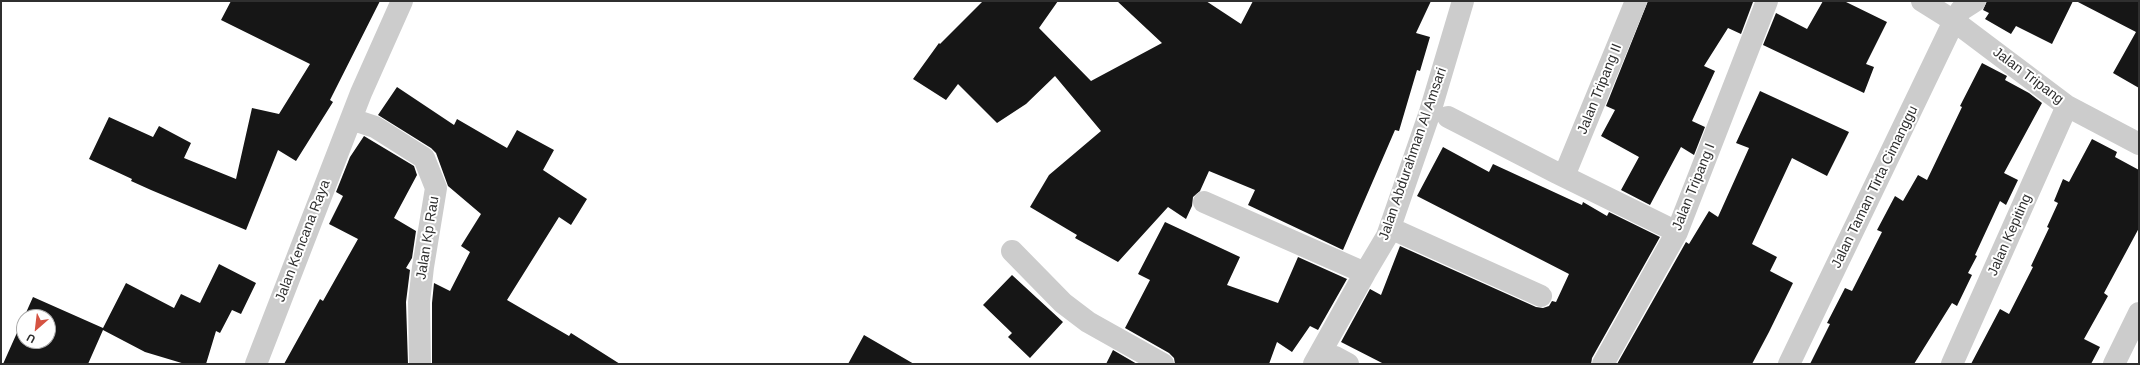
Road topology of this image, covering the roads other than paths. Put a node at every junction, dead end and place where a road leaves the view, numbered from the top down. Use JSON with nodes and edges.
{"nodes":[{"id":1,"x":402,"y":1,"type":"edge"},
{"id":2,"x":1463,"y":1,"type":"edge"},
{"id":3,"x":1636,"y":1,"type":"edge"},
{"id":4,"x":1767,"y":1,"type":"edge"},
{"id":5,"x":1922,"y":1,"type":"edge"},
{"id":6,"x":1962,"y":8,"type":"edge"},
{"id":7,"x":2067,"y":106,"type":"junction"},
{"id":8,"x":1448,"y":117,"type":"dead end"},
{"id":9,"x":351,"y":119,"type":"junction"},
{"id":10,"x":2139,"y":144,"type":"edge"},
{"id":11,"x":1564,"y":176,"type":"junction"},
{"id":12,"x":1204,"y":202,"type":"dead end"},
{"id":13,"x":1390,"y":228,"type":"junction"},
{"id":14,"x":1677,"y":232,"type":"junction"},
{"id":15,"x":1012,"y":251,"type":"dead end"},
{"id":16,"x":1364,"y":272,"type":"junction"},
{"id":17,"x":1542,"y":296,"type":"dead end"},
{"id":18,"x":2139,"y":312,"type":"edge"},
{"id":19,"x":256,"y":364,"type":"edge"},
{"id":20,"x":420,"y":364,"type":"edge"},
{"id":21,"x":1163,"y":364,"type":"edge"},
{"id":22,"x":1314,"y":364,"type":"edge"},
{"id":23,"x":1603,"y":364,"type":"edge"},
{"id":24,"x":1790,"y":364,"type":"edge"},
{"id":25,"x":1952,"y":364,"type":"edge"},
{"id":26,"x":2114,"y":364,"type":"edge"}],
"edges":[{"from":1,"to":9,"type":"street"},
{"from":2,"to":13,"type":"street","name":"Jalan Abdurahman Al Amsari"},
{"from":3,"to":11,"type":"street","name":"Jalan Tripang II"},
{"from":4,"to":14,"type":"street","name":"Jalan Tripang I"},
{"from":5,"to":6,"type":"street","name":"Jalan Tripang"},
{"from":6,"to":7,"type":"street","name":"Jalan Tripang"},
{"from":6,"to":24,"type":"street","name":"Jalan Taman Tirta Cimanggu"},
{"from":7,"to":10,"type":"street","name":"Jalan Tripang"},
{"from":7,"to":25,"type":"street","name":"Jalan Kepiting"},
{"from":8,"to":11,"type":"street"},
{"from":9,"to":19,"type":"street","name":"Jalan Kencana Raya"},
{"from":9,"to":20,"type":"street","name":"Jalan Kp Rau"},
{"from":11,"to":14,"type":"street"},
{"from":12,"to":16,"type":"street"},
{"from":13,"to":16,"type":"street","name":"Jalan Abdurahman Al Amsari"},
{"from":13,"to":17,"type":"street"},
{"from":14,"to":23,"type":"street","name":"Jalan Tripang I"},
{"from":15,"to":21,"type":"street"},
{"from":16,"to":22,"type":"street","name":"Jalan Abdurahman Al Amsari"},
{"from":18,"to":26,"type":"street"}]}
